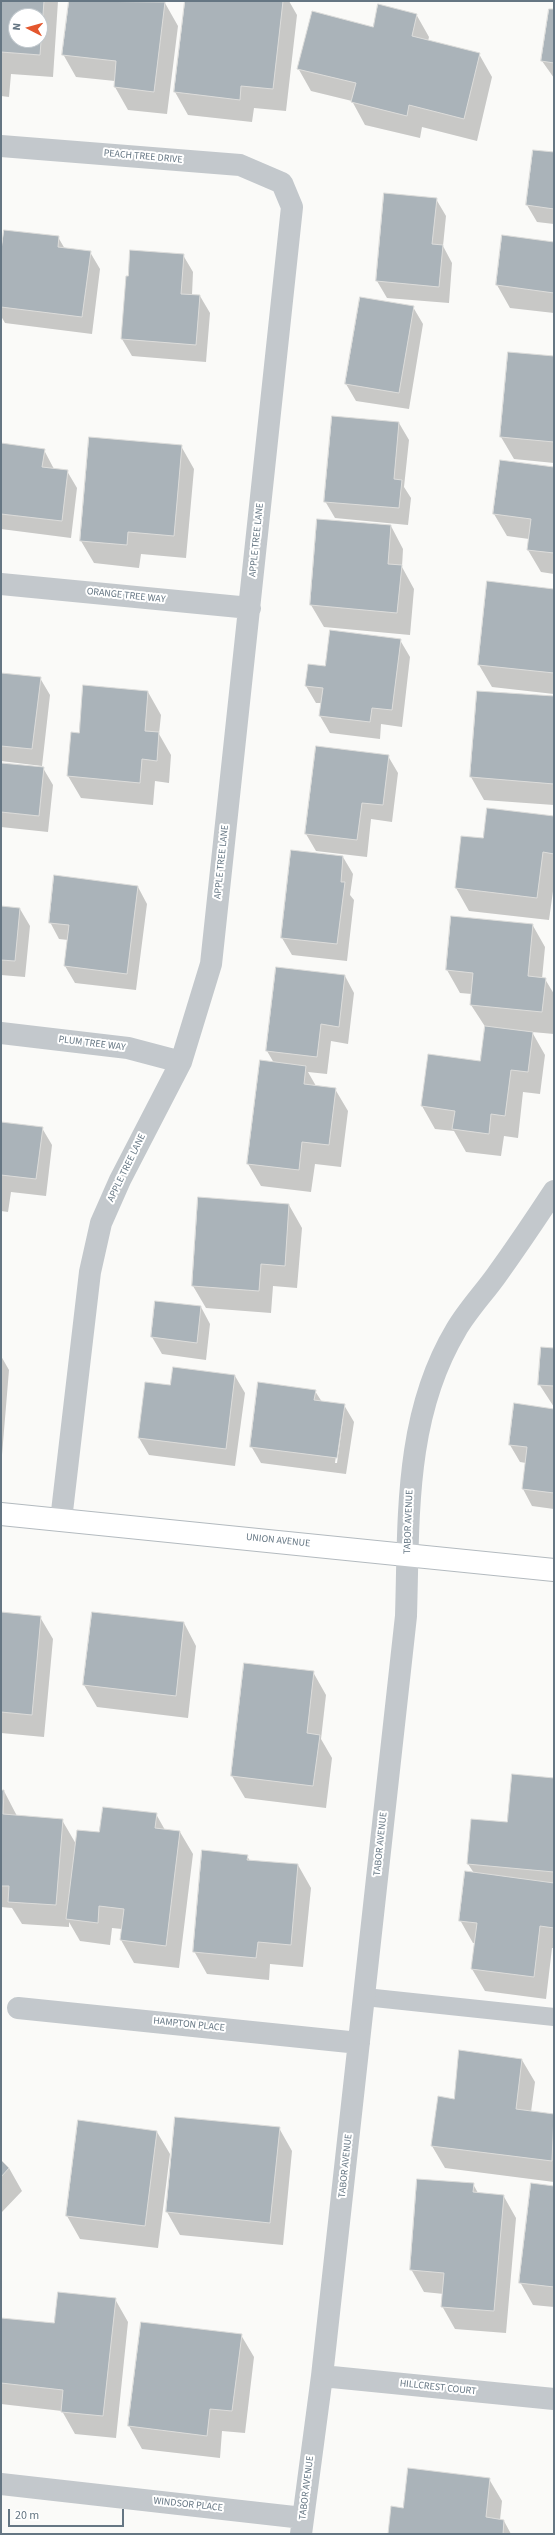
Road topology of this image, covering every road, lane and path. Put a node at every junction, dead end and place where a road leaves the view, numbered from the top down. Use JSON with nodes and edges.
{"nodes":[{"id":1,"x":1,"y":146,"type":"edge"},
{"id":2,"x":282,"y":183,"type":"joint"},
{"id":3,"x":1,"y":584,"type":"edge"},
{"id":4,"x":250,"y":608,"type":"junction"},
{"id":5,"x":1,"y":1033,"type":"edge"},
{"id":6,"x":181,"y":1062,"type":"junction"},
{"id":7,"x":554,"y":1191,"type":"edge"},
{"id":8,"x":1,"y":1514,"type":"edge"},
{"id":9,"x":61,"y":1520,"type":"junction"},
{"id":10,"x":408,"y":1555,"type":"junction"},
{"id":11,"x":554,"y":1570,"type":"edge"},
{"id":12,"x":365,"y":1997,"type":"junction"},
{"id":13,"x":18,"y":2008,"type":"dead end"},
{"id":14,"x":554,"y":2017,"type":"edge"},
{"id":15,"x":359,"y":2044,"type":"junction"},
{"id":16,"x":322,"y":2376,"type":"junction"},
{"id":17,"x":554,"y":2400,"type":"edge"},
{"id":18,"x":1,"y":2484,"type":"edge"},
{"id":19,"x":302,"y":2526,"type":"edge"}],
"edges":[{"from":1,"to":2,"type":"street","name":"PEACH TREE DRIVE"},
{"from":2,"to":4,"type":"street","name":"APPLE TREE LANE"},
{"from":3,"to":4,"type":"street","name":"ORANGE TREE WAY"},
{"from":4,"to":6,"type":"street","name":"APPLE TREE LANE"},
{"from":5,"to":6,"type":"street","name":"PLUM TREE WAY"},
{"from":6,"to":9,"type":"street","name":"APPLE TREE LANE"},
{"from":7,"to":10,"type":"street","name":"TABOR AVENUE"},
{"from":8,"to":9,"type":"street","name":"UNION AVENUE"},
{"from":9,"to":10,"type":"street","name":"UNION AVENUE"},
{"from":10,"to":11,"type":"street","name":"UNION AVENUE"},
{"from":10,"to":12,"type":"street","name":"TABOR AVENUE"},
{"from":12,"to":14,"type":"lane"},
{"from":12,"to":15,"type":"street","name":"TABOR AVENUE"},
{"from":13,"to":15,"type":"street","name":"HAMPTON PLACE"},
{"from":15,"to":16,"type":"street","name":"TABOR AVENUE"},
{"from":16,"to":17,"type":"street","name":"HILLCREST COURT"},
{"from":16,"to":19,"type":"street","name":"TABOR AVENUE"},
{"from":18,"to":19,"type":"street","name":"WINDSOR PLACE"}]}
